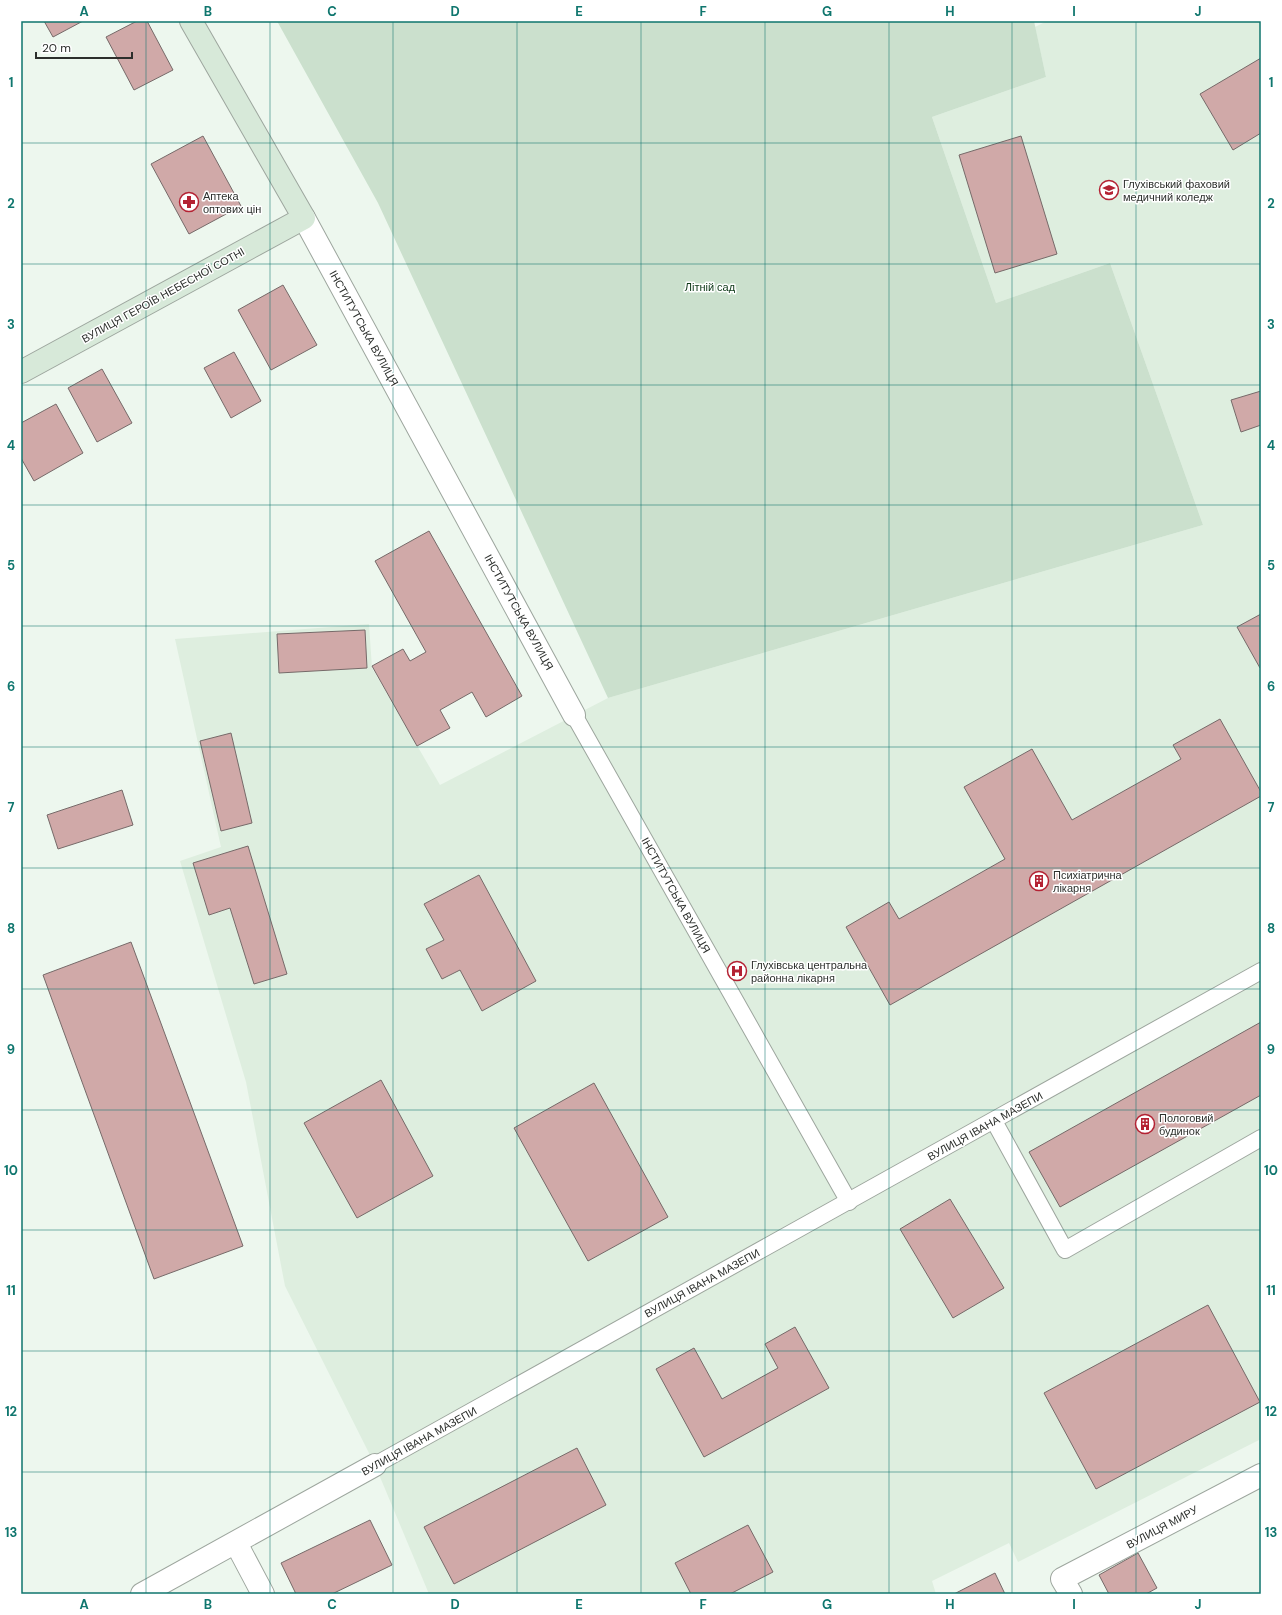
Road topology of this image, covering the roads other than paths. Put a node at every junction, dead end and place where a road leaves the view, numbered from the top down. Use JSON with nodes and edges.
{"nodes":[{"id":1,"x":191,"y":21,"type":"edge"},
{"id":2,"x":304,"y":218,"type":"junction"},
{"id":3,"x":21,"y":372,"type":"edge"},
{"id":4,"x":574,"y":715,"type":"joint"},
{"id":5,"x":1261,"y":971,"type":"edge"},
{"id":6,"x":994,"y":1121,"type":"junction"},
{"id":7,"x":1261,"y":1138,"type":"edge"},
{"id":8,"x":849,"y":1202,"type":"junction"},
{"id":9,"x":375,"y":1465,"type":"joint"},
{"id":10,"x":1261,"y":1475,"type":"edge"},
{"id":11,"x":236,"y":1543,"type":"junction"},
{"id":12,"x":1066,"y":1587,"type":"edge"},
{"id":13,"x":142,"y":1594,"type":"edge"},
{"id":14,"x":263,"y":1594,"type":"edge"}],
"edges":[{"from":1,"to":2,"type":"street","name":"ІНСТИТУТСЬКА ВУЛИЦЯ"},
{"from":2,"to":3,"type":"street","name":"ВУЛИЦЯ ГЕРОЇВ НЕБЕСНОЇ СОТНІ"},
{"from":2,"to":4,"type":"street","name":"ІНСТИТУТСЬКА ВУЛИЦЯ"},
{"from":4,"to":8,"type":"lane","name":"ІНСТИТУТСЬКА ВУЛИЦЯ"},
{"from":5,"to":6,"type":"lane","name":"ВУЛИЦЯ ІВАНА МАЗЕПИ"},
{"from":6,"to":7,"type":"lane"},
{"from":6,"to":8,"type":"lane","name":"ВУЛИЦЯ ІВАНА МАЗЕПИ"},
{"from":8,"to":9,"type":"lane","name":"ВУЛИЦЯ ІВАНА МАЗЕПИ"},
{"from":9,"to":11,"type":"street","name":"ВУЛИЦЯ ІВАНА МАЗЕПИ"},
{"from":10,"to":12,"type":"street","name":"ВУЛИЦЯ МИРУ"},
{"from":11,"to":13,"type":"street","name":"ВУЛИЦЯ ІВАНА МАЗЕПИ"},
{"from":11,"to":14,"type":"street"}]}
